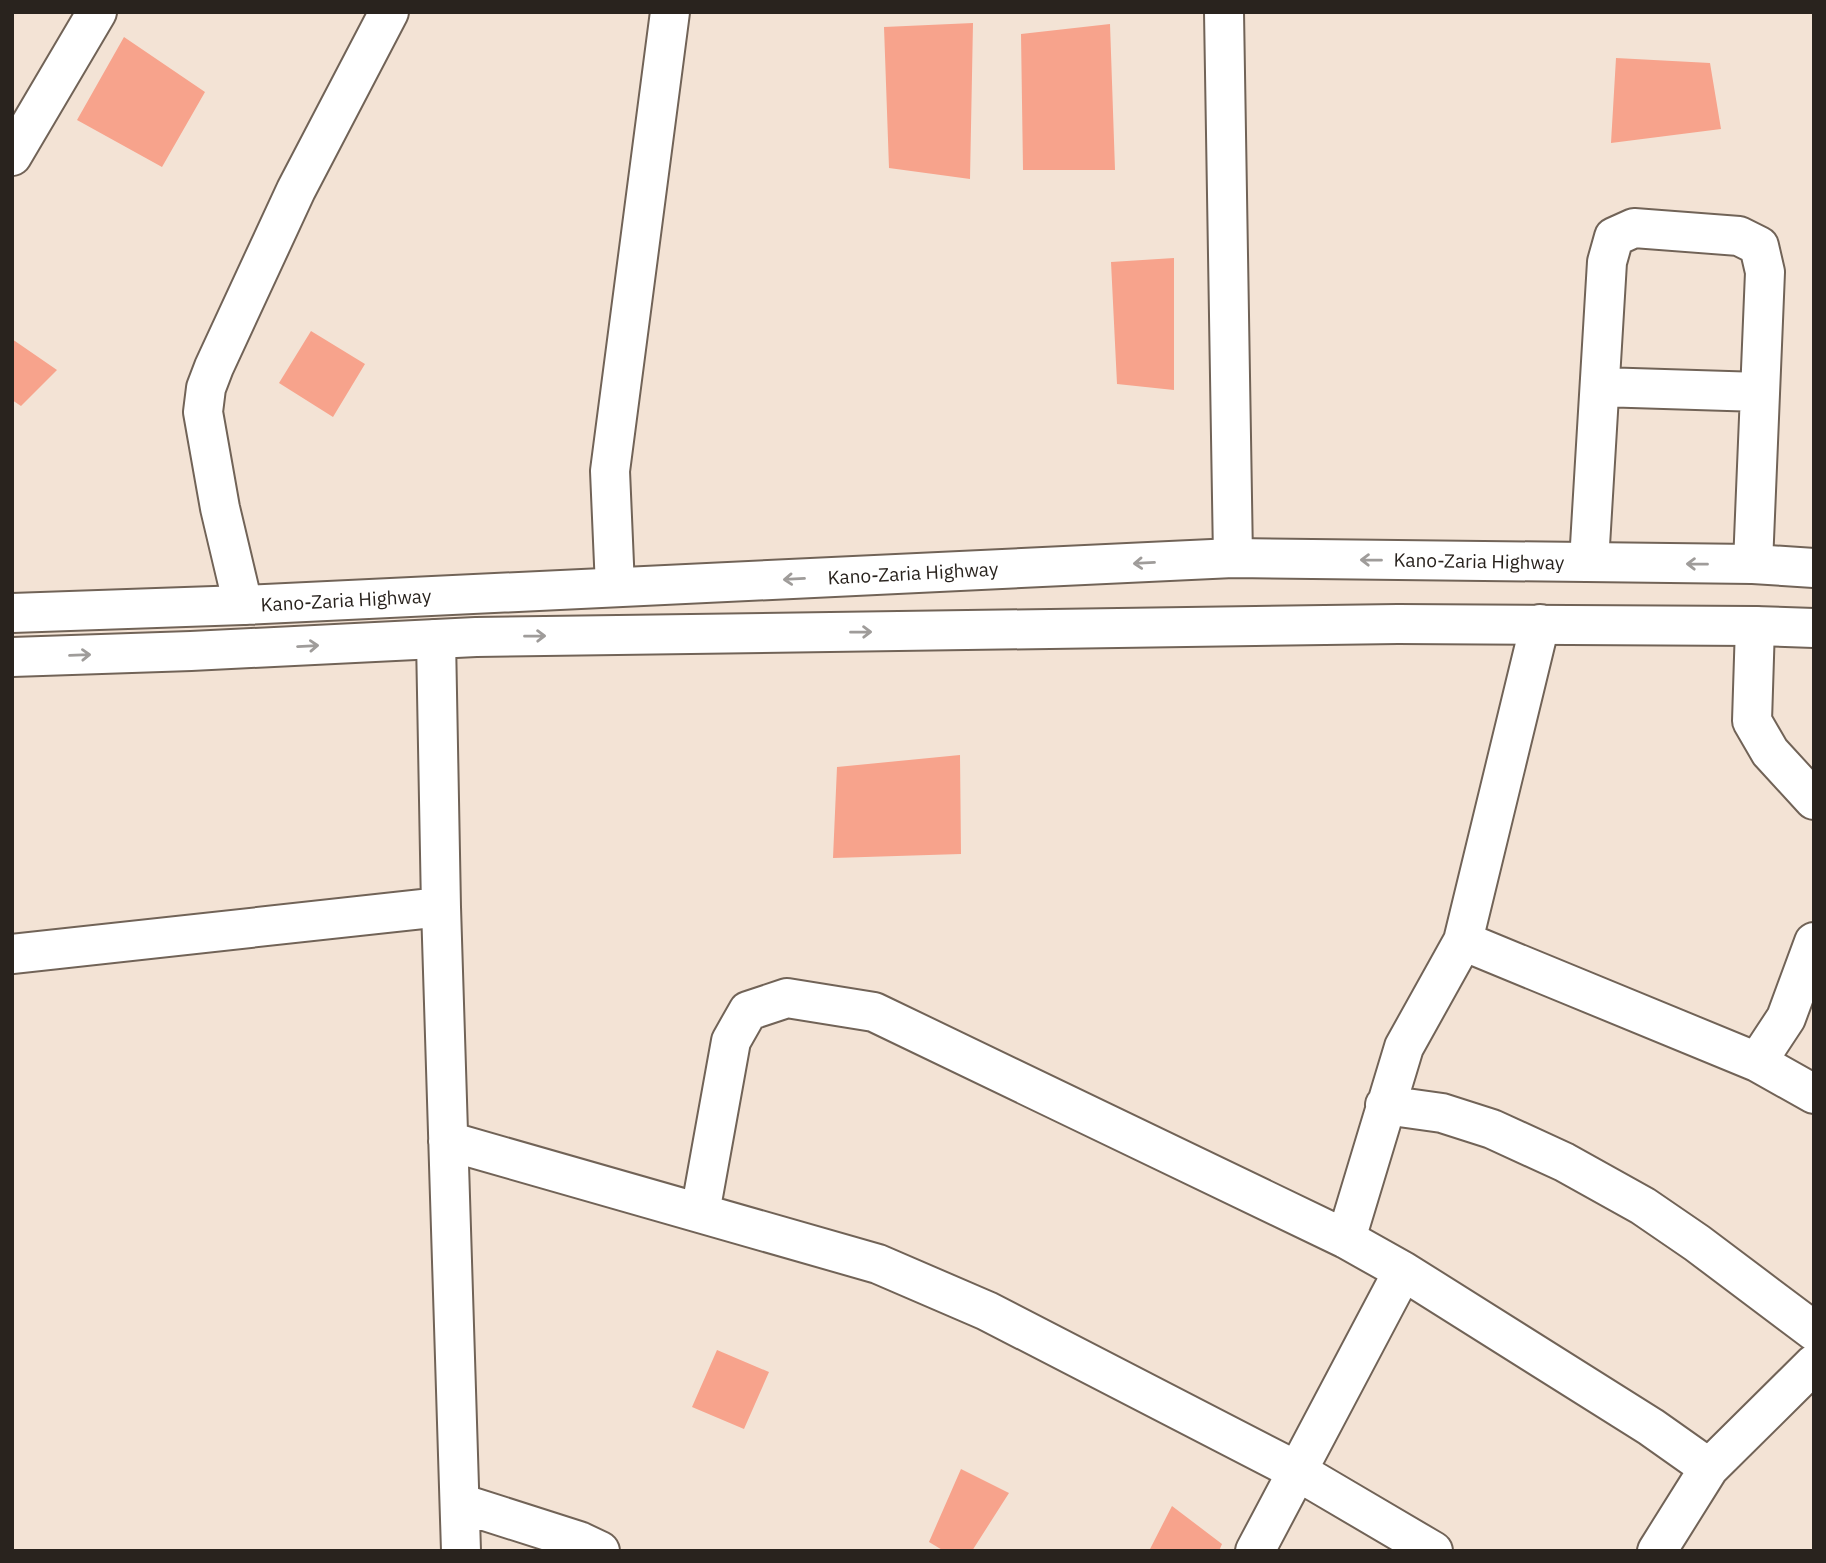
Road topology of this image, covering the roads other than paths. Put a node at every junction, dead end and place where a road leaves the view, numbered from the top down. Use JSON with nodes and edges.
{"nodes":[{"id":1,"x":97,"y":12,"type":"edge"},
{"id":2,"x":389,"y":12,"type":"edge"},
{"id":3,"x":670,"y":12,"type":"edge"},
{"id":4,"x":1224,"y":12,"type":"edge"},
{"id":5,"x":12,"y":156,"type":"edge"},
{"id":6,"x":1600,"y":387,"type":"junction"},
{"id":7,"x":1760,"y":393,"type":"junction"},
{"id":8,"x":1233,"y":558,"type":"junction"},
{"id":9,"x":1589,"y":562,"type":"junction"},
{"id":10,"x":1753,"y":564,"type":"junction"},
{"id":11,"x":1814,"y":568,"type":"edge"},
{"id":12,"x":615,"y":587,"type":"junction"},
{"id":13,"x":243,"y":605,"type":"junction"},
{"id":14,"x":12,"y":613,"type":"edge"},
{"id":15,"x":1539,"y":624,"type":"junction"},
{"id":16,"x":1755,"y":626,"type":"junction"},
{"id":17,"x":1814,"y":628,"type":"edge"},
{"id":18,"x":436,"y":639,"type":"junction"},
{"id":19,"x":12,"y":657,"type":"edge"},
{"id":20,"x":1814,"y":800,"type":"edge"},
{"id":21,"x":441,"y":907,"type":"junction"},
{"id":22,"x":1463,"y":941,"type":"junction"},
{"id":23,"x":1814,"y":942,"type":"edge"},
{"id":24,"x":12,"y":954,"type":"edge"},
{"id":25,"x":1757,"y":1062,"type":"junction"},
{"id":26,"x":1814,"y":1094,"type":"edge"},
{"id":27,"x":1385,"y":1105,"type":"junction"},
{"id":28,"x":448,"y":1140,"type":"junction"},
{"id":29,"x":699,"y":1213,"type":"junction"},
{"id":30,"x":1346,"y":1239,"type":"junction"},
{"id":31,"x":1404,"y":1270,"type":"junction"},
{"id":32,"x":1814,"y":1331,"type":"edge"},
{"id":33,"x":1814,"y":1364,"type":"edge"},
{"id":34,"x":1709,"y":1468,"type":"junction"},
{"id":35,"x":1297,"y":1471,"type":"junction"},
{"id":36,"x":460,"y":1503,"type":"junction"},
{"id":37,"x":461,"y":1551,"type":"edge"},
{"id":38,"x":600,"y":1551,"type":"edge"},
{"id":39,"x":1255,"y":1551,"type":"edge"},
{"id":40,"x":1433,"y":1551,"type":"edge"},
{"id":41,"x":1657,"y":1551,"type":"edge"}],
"edges":[{"from":1,"to":5,"type":"main road"},
{"from":2,"to":13,"type":"main road"},
{"from":3,"to":12,"type":"main road"},
{"from":4,"to":8,"type":"main road"},
{"from":6,"to":7,"type":"main road"},
{"from":6,"to":7,"type":"main road"},
{"from":6,"to":9,"type":"main road"},
{"from":7,"to":10,"type":"main road"},
{"from":9,"to":8,"type":"main road","name":"Kano-Zaria Highway","one_way":true},
{"from":8,"to":12,"type":"main road","name":"Kano-Zaria Highway","one_way":true},
{"from":10,"to":9,"type":"main road","name":"Kano-Zaria Highway","one_way":true},
{"from":10,"to":11,"type":"main road","name":"Kano-Zaria Highway"},
{"from":12,"to":13,"type":"main road","name":"Kano-Zaria Highway"},
{"from":13,"to":14,"type":"main road","name":"Kano-Zaria Highway"},
{"from":15,"to":16,"type":"main road"},
{"from":18,"to":15,"type":"main road","one_way":true},
{"from":15,"to":22,"type":"main road"},
{"from":16,"to":17,"type":"main road"},
{"from":16,"to":20,"type":"main road"},
{"from":19,"to":18,"type":"main road","one_way":true},
{"from":18,"to":21,"type":"main road"},
{"from":21,"to":24,"type":"main road"},
{"from":21,"to":28,"type":"main road"},
{"from":22,"to":25,"type":"main road"},
{"from":22,"to":27,"type":"main road"},
{"from":23,"to":25,"type":"main road"},
{"from":25,"to":26,"type":"main road"},
{"from":27,"to":30,"type":"main road"},
{"from":27,"to":32,"type":"main road"},
{"from":28,"to":29,"type":"main road"},
{"from":28,"to":36,"type":"main road"},
{"from":29,"to":30,"type":"main road"},
{"from":29,"to":35,"type":"main road"},
{"from":30,"to":31,"type":"main road"},
{"from":31,"to":34,"type":"main road"},
{"from":31,"to":35,"type":"main road"},
{"from":33,"to":34,"type":"main road"},
{"from":34,"to":41,"type":"main road"},
{"from":35,"to":39,"type":"main road"},
{"from":35,"to":40,"type":"main road"},
{"from":36,"to":37,"type":"main road"},
{"from":36,"to":38,"type":"main road"}]}
